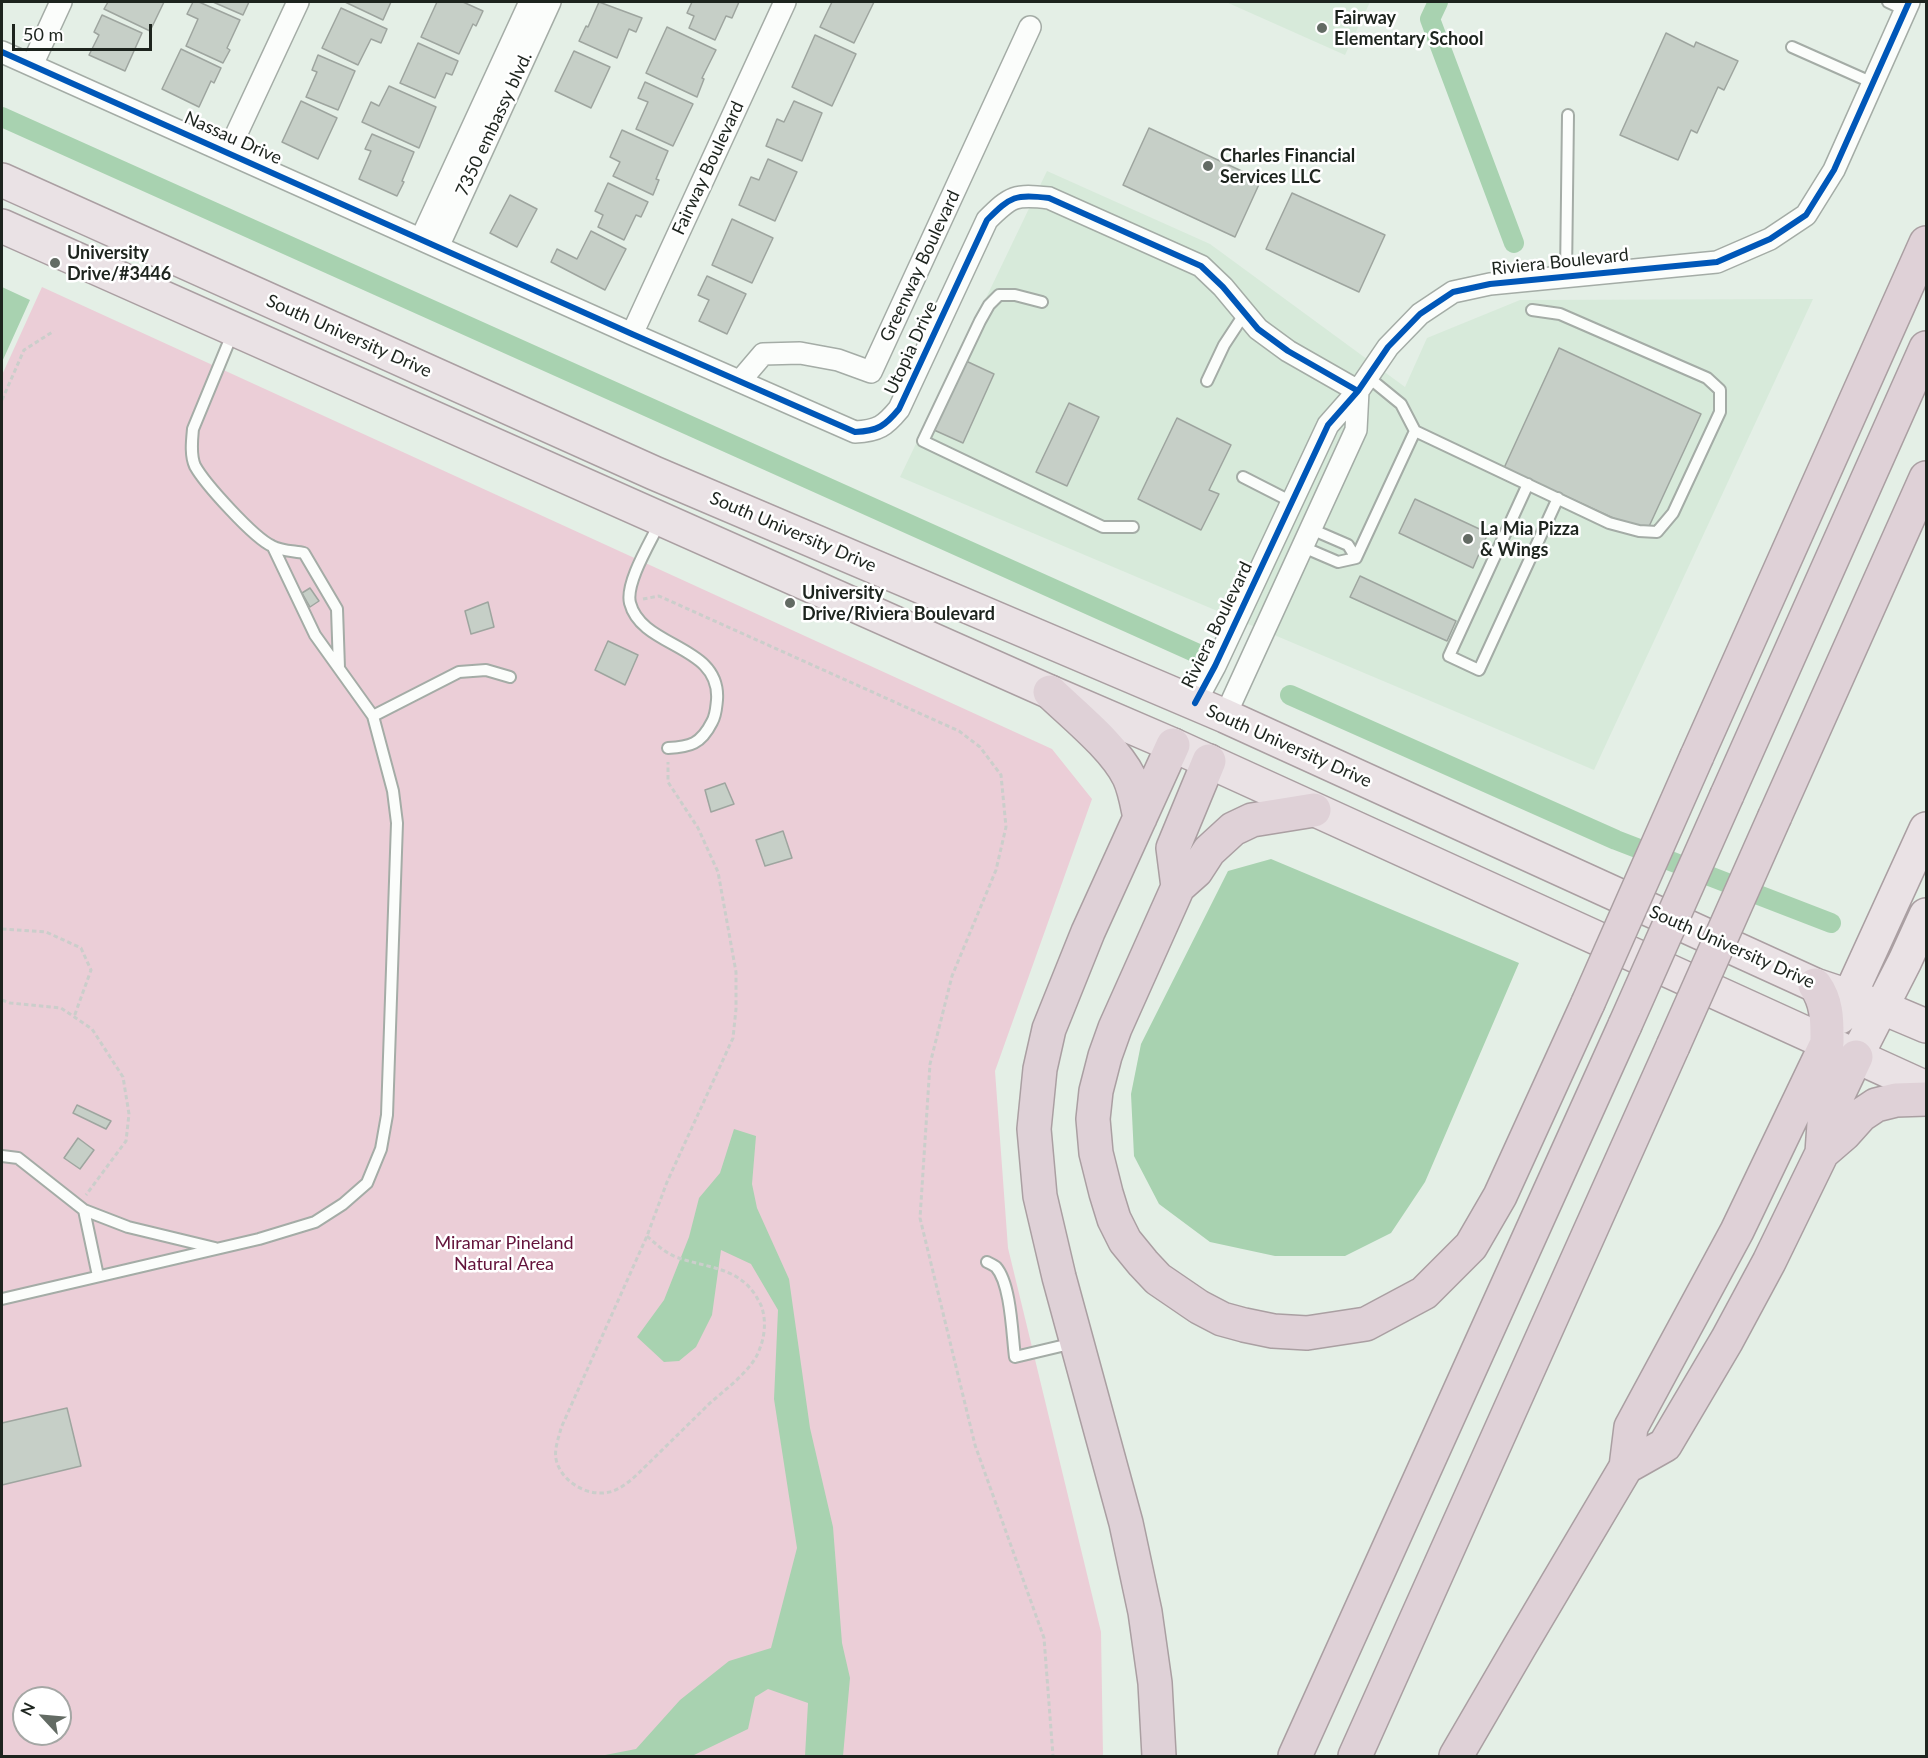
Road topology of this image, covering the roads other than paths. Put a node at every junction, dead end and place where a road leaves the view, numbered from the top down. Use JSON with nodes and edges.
{"nodes":[{"id":1,"x":61,"y":2,"type":"edge"},
{"id":2,"x":298,"y":2,"type":"edge"},
{"id":3,"x":530,"y":2,"type":"edge"},
{"id":4,"x":550,"y":2,"type":"edge"},
{"id":5,"x":785,"y":2,"type":"edge"},
{"id":6,"x":1901,"y":4,"type":"edge"},
{"id":7,"x":1030,"y":27,"type":"dead end"},
{"id":8,"x":1792,"y":47,"type":"dead end"},
{"id":9,"x":2,"y":52,"type":"edge"},
{"id":10,"x":32,"y":65,"type":"junction"},
{"id":11,"x":1872,"y":83,"type":"junction"},
{"id":12,"x":1568,"y":115,"type":"dead end"},
{"id":13,"x":228,"y":152,"type":"junction"},
{"id":14,"x":2,"y":180,"type":"edge"},
{"id":15,"x":2,"y":226,"type":"edge"},
{"id":16,"x":430,"y":243,"type":"junction"},
{"id":17,"x":1926,"y":243,"type":"edge"},
{"id":18,"x":1566,"y":276,"type":"junction"},
{"id":19,"x":1042,"y":302,"type":"dead end"},
{"id":20,"x":1532,"y":310,"type":"dead end"},
{"id":21,"x":1245,"y":313,"type":"junction"},
{"id":22,"x":234,"y":329,"type":"junction"},
{"id":23,"x":632,"y":334,"type":"junction"},
{"id":24,"x":1926,"y":348,"type":"edge"},
{"id":25,"x":740,"y":381,"type":"junction"},
{"id":26,"x":1207,"y":381,"type":"dead end"},
{"id":27,"x":1363,"y":384,"type":"junction"},
{"id":28,"x":1415,"y":431,"type":"junction"},
{"id":29,"x":1242,"y":477,"type":"dead end"},
{"id":30,"x":1926,"y":478,"type":"edge"},
{"id":31,"x":1528,"y":484,"type":"junction"},
{"id":32,"x":1558,"y":498,"type":"junction"},
{"id":33,"x":1292,"y":502,"type":"junction"},
{"id":34,"x":661,"y":519,"type":"junction"},
{"id":35,"x":1133,"y":527,"type":"dead end"},
{"id":36,"x":1307,"y":538,"type":"junction"},
{"id":37,"x":273,"y":547,"type":"junction"},
{"id":38,"x":1356,"y":558,"type":"junction"},
{"id":39,"x":339,"y":668,"type":"junction"},
{"id":40,"x":510,"y":677,"type":"dead end"},
{"id":41,"x":1050,"y":692,"type":"junction"},
{"id":42,"x":1195,"y":703,"type":"junction"},
{"id":43,"x":373,"y":716,"type":"junction"},
{"id":44,"x":1225,"y":716,"type":"junction"},
{"id":45,"x":1173,"y":745,"type":"junction"},
{"id":46,"x":668,"y":748,"type":"road end"},
{"id":47,"x":1209,"y":761,"type":"junction"},
{"id":48,"x":1314,"y":810,"type":"junction"},
{"id":49,"x":1140,"y":818,"type":"junction"},
{"id":50,"x":1926,"y":829,"type":"edge"},
{"id":51,"x":1178,"y":887,"type":"junction"},
{"id":52,"x":1926,"y":915,"type":"edge"},
{"id":53,"x":1815,"y":985,"type":"junction"},
{"id":54,"x":1850,"y":997,"type":"junction"},
{"id":55,"x":1881,"y":1007,"type":"junction"},
{"id":56,"x":1926,"y":1026,"type":"edge"},
{"id":57,"x":1827,"y":1043,"type":"junction"},
{"id":58,"x":1856,"y":1057,"type":"junction"},
{"id":59,"x":1926,"y":1088,"type":"edge"},
{"id":60,"x":1926,"y":1099,"type":"edge"},
{"id":61,"x":1822,"y":1153,"type":"junction"},
{"id":62,"x":2,"y":1156,"type":"edge"},
{"id":63,"x":81,"y":1207,"type":"junction"},
{"id":64,"x":218,"y":1248,"type":"junction"},
{"id":65,"x":987,"y":1262,"type":"dead end"},
{"id":66,"x":98,"y":1276,"type":"junction"},
{"id":67,"x":2,"y":1299,"type":"edge"},
{"id":68,"x":1077,"y":1342,"type":"junction"},
{"id":69,"x":1626,"y":1467,"type":"junction"},
{"id":70,"x":1159,"y":1756,"type":"edge"},
{"id":71,"x":1295,"y":1756,"type":"edge"},
{"id":72,"x":1355,"y":1756,"type":"edge"},
{"id":73,"x":1456,"y":1756,"type":"edge"}],
"edges":[{"from":1,"to":10,"type":"street"},
{"from":2,"to":13,"type":"street"},
{"from":3,"to":16,"type":"street"},
{"from":4,"to":16,"type":"street","name":"7350 embassy blvd."},
{"from":5,"to":23,"type":"street","name":"Fairway Boulevard"},
{"from":6,"to":11,"type":"street","name":"Riviera Boulevard"},
{"from":7,"to":25,"type":"street","name":"Greenway Boulevard"},
{"from":8,"to":11,"type":"lane"},
{"from":9,"to":10,"type":"street"},
{"from":10,"to":13,"type":"street","name":"Nassau Drive"},
{"from":11,"to":18,"type":"street","name":"Riviera Boulevard"},
{"from":12,"to":18,"type":"lane"},
{"from":13,"to":16,"type":"street","name":"Nassau Drive"},
{"from":14,"to":42,"type":"main road","name":"South University Drive"},
{"from":15,"to":22,"type":"main road"},
{"from":16,"to":23,"type":"street","name":"Utopia Drive"},
{"from":17,"to":51,"type":"highway","bridge":true},
{"from":18,"to":27,"type":"street","name":"Riviera Boulevard"},
{"from":19,"to":35,"type":"lane"},
{"from":20,"to":32,"type":"lane"},
{"from":21,"to":25,"type":"street","name":"Utopia Drive"},
{"from":21,"to":26,"type":"lane"},
{"from":21,"to":27,"type":"street","name":"Utopia Drive"},
{"from":22,"to":34,"type":"main road"},
{"from":22,"to":37,"type":"lane"},
{"from":23,"to":25,"type":"street","name":"Utopia Drive"},
{"from":24,"to":71,"type":"highway","bridge":true},
{"from":27,"to":28,"type":"lane"},
{"from":27,"to":33,"type":"street","name":"Riviera Boulevard"},
{"from":27,"to":36,"type":"street"},
{"from":28,"to":31,"type":"lane"},
{"from":28,"to":38,"type":"lane"},
{"from":29,"to":33,"type":"lane"},
{"from":30,"to":72,"type":"highway","bridge":true},
{"from":31,"to":32,"type":"lane"},
{"from":31,"to":32,"type":"lane"},
{"from":33,"to":42,"type":"street","name":"Riviera Boulevard"},
{"from":34,"to":41,"type":"main road"},
{"from":34,"to":46,"type":"lane"},
{"from":36,"to":38,"type":"lane"},
{"from":36,"to":38,"type":"lane"},
{"from":36,"to":44,"type":"street"},
{"from":37,"to":39,"type":"lane"},
{"from":37,"to":39,"type":"lane"},
{"from":39,"to":43,"type":"lane"},
{"from":40,"to":43,"type":"lane"},
{"from":41,"to":45,"type":"main road"},
{"from":41,"to":49,"type":"highway"},
{"from":42,"to":44,"type":"main road","name":"South University Drive"},
{"from":42,"to":45,"type":"main road"},
{"from":43,"to":64,"type":"lane"},
{"from":44,"to":47,"type":"main road"},
{"from":44,"to":53,"type":"main road","name":"South University Drive"},
{"from":45,"to":47,"type":"main road"},
{"from":45,"to":49,"type":"highway"},
{"from":47,"to":48,"type":"main road"},
{"from":47,"to":51,"type":"highway"},
{"from":48,"to":51,"type":"highway"},
{"from":48,"to":57,"type":"main road"},
{"from":49,"to":68,"type":"highway"},
{"from":50,"to":54,"type":"main road"},
{"from":52,"to":55,"type":"main road"},
{"from":53,"to":54,"type":"main road","name":"South University Drive"},
{"from":53,"to":57,"type":"highway"},
{"from":54,"to":55,"type":"main road","name":"South University Drive"},
{"from":54,"to":57,"type":"main road"},
{"from":55,"to":56,"type":"main road","name":"South University Drive"},
{"from":55,"to":58,"type":"main road"},
{"from":57,"to":58,"type":"main road"},
{"from":57,"to":69,"type":"highway"},
{"from":58,"to":59,"type":"main road"},
{"from":58,"to":61,"type":"highway"},
{"from":60,"to":61,"type":"highway"},
{"from":61,"to":69,"type":"highway"},
{"from":62,"to":63,"type":"lane"},
{"from":63,"to":64,"type":"lane"},
{"from":63,"to":66,"type":"lane"},
{"from":64,"to":66,"type":"lane"},
{"from":65,"to":68,"type":"lane"},
{"from":66,"to":67,"type":"lane"},
{"from":68,"to":70,"type":"highway"},
{"from":69,"to":73,"type":"highway"}]}
